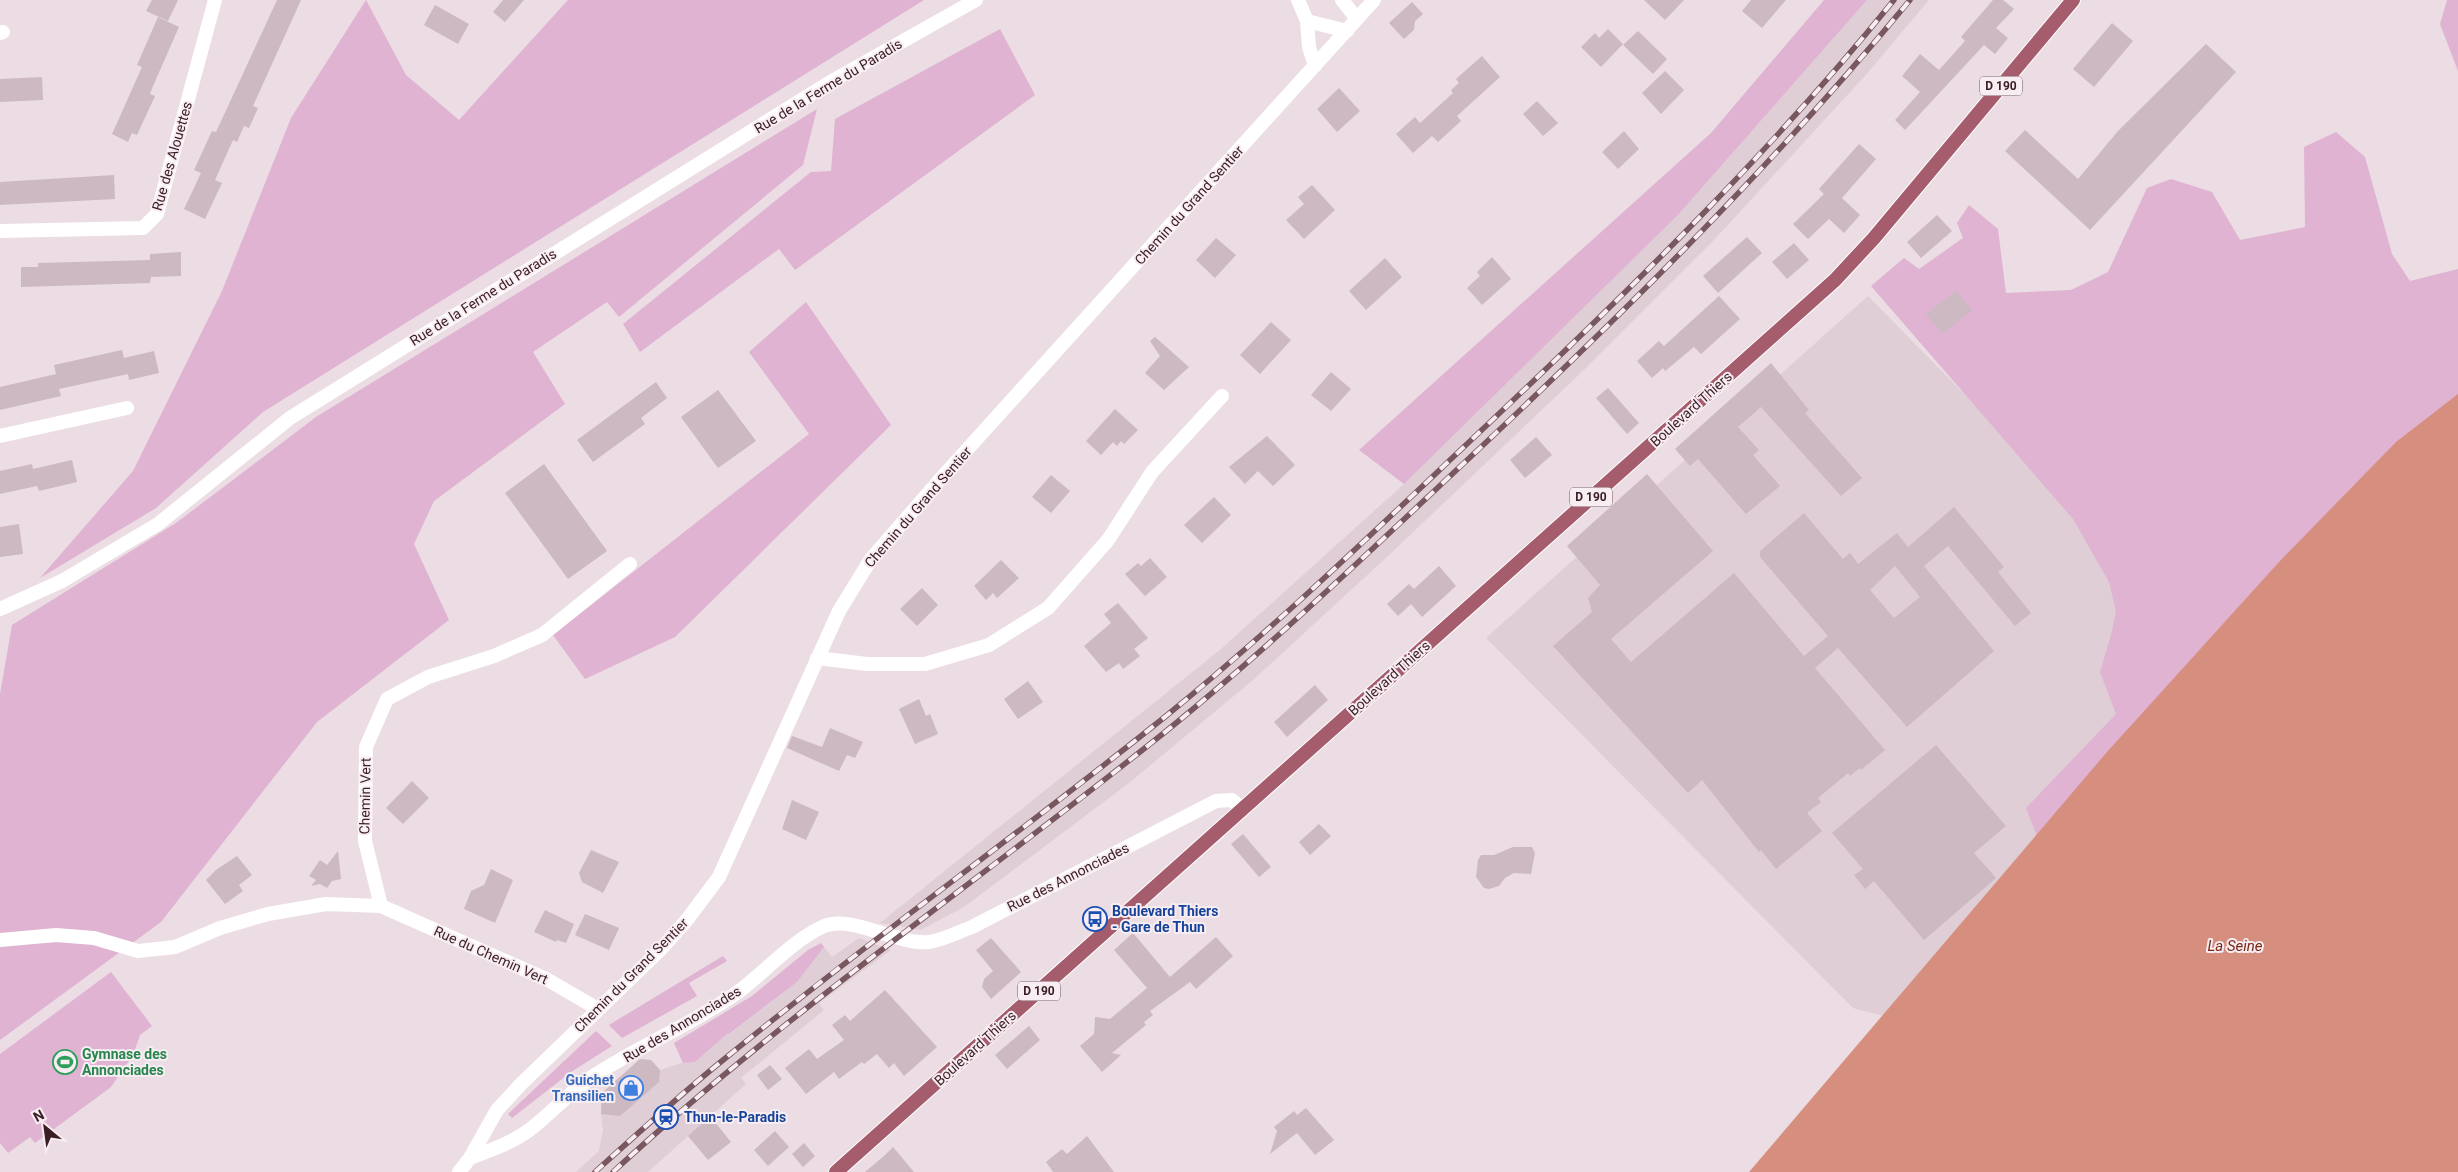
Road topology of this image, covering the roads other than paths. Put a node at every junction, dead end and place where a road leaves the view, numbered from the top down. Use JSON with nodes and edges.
{"nodes":[{"id":1,"x":215,"y":0,"type":"edge"},
{"id":2,"x":976,"y":0,"type":"edge"},
{"id":3,"x":1298,"y":0,"type":"edge"},
{"id":4,"x":1342,"y":0,"type":"edge"},
{"id":5,"x":1374,"y":0,"type":"edge"},
{"id":6,"x":2073,"y":0,"type":"edge"},
{"id":7,"x":1357,"y":19,"type":"junction"},
{"id":8,"x":1307,"y":21,"type":"junction"},
{"id":9,"x":1347,"y":31,"type":"junction"},
{"id":10,"x":1315,"y":66,"type":"junction"},
{"id":11,"x":0,"y":231,"type":"edge"},
{"id":12,"x":1222,"y":396,"type":"dead end"},
{"id":13,"x":127,"y":408,"type":"dead end"},
{"id":14,"x":0,"y":436,"type":"edge"},
{"id":15,"x":630,"y":564,"type":"dead end"},
{"id":16,"x":0,"y":609,"type":"edge"},
{"id":17,"x":817,"y":658,"type":"junction"},
{"id":18,"x":1242,"y":809,"type":"junction"},
{"id":19,"x":381,"y":906,"type":"junction"},
{"id":20,"x":0,"y":940,"type":"edge"},
{"id":21,"x":598,"y":1009,"type":"junction"},
{"id":22,"x":470,"y":1158,"type":"junction"},
{"id":23,"x":458,"y":1172,"type":"edge"},
{"id":24,"x":836,"y":1172,"type":"edge"}],
"edges":[{"from":1,"to":11,"type":"street","name":"Rue des Alouettes"},
{"from":2,"to":16,"type":"street","name":"Rue de la Ferme du Paradis"},
{"from":3,"to":8,"type":"street"},
{"from":4,"to":7,"type":"street"},
{"from":5,"to":7,"type":"street","name":"Chemin du Grand Sentier"},
{"from":6,"to":18,"type":"main road","name":"Boulevard Thiers","number":"D 190"},
{"from":7,"to":9,"type":"street","name":"Chemin du Grand Sentier"},
{"from":8,"to":9,"type":"street"},
{"from":8,"to":10,"type":"street"},
{"from":9,"to":10,"type":"street","name":"Chemin du Grand Sentier"},
{"from":10,"to":17,"type":"street","name":"Chemin du Grand Sentier"},
{"from":12,"to":17,"type":"street"},
{"from":13,"to":14,"type":"street"},
{"from":15,"to":19,"type":"street","name":"Chemin Vert"},
{"from":17,"to":21,"type":"street","name":"Chemin du Grand Sentier"},
{"from":18,"to":22,"type":"street","name":"Rue des Annonciades"},
{"from":18,"to":24,"type":"main road","name":"Boulevard Thiers","number":"D 190"},
{"from":19,"to":20,"type":"street"},
{"from":19,"to":21,"type":"street","name":"Rue du Chemin Vert"},
{"from":21,"to":22,"type":"street","name":"Chemin du Grand Sentier"},
{"from":22,"to":23,"type":"street","name":"Rue des Annonciades"}]}
